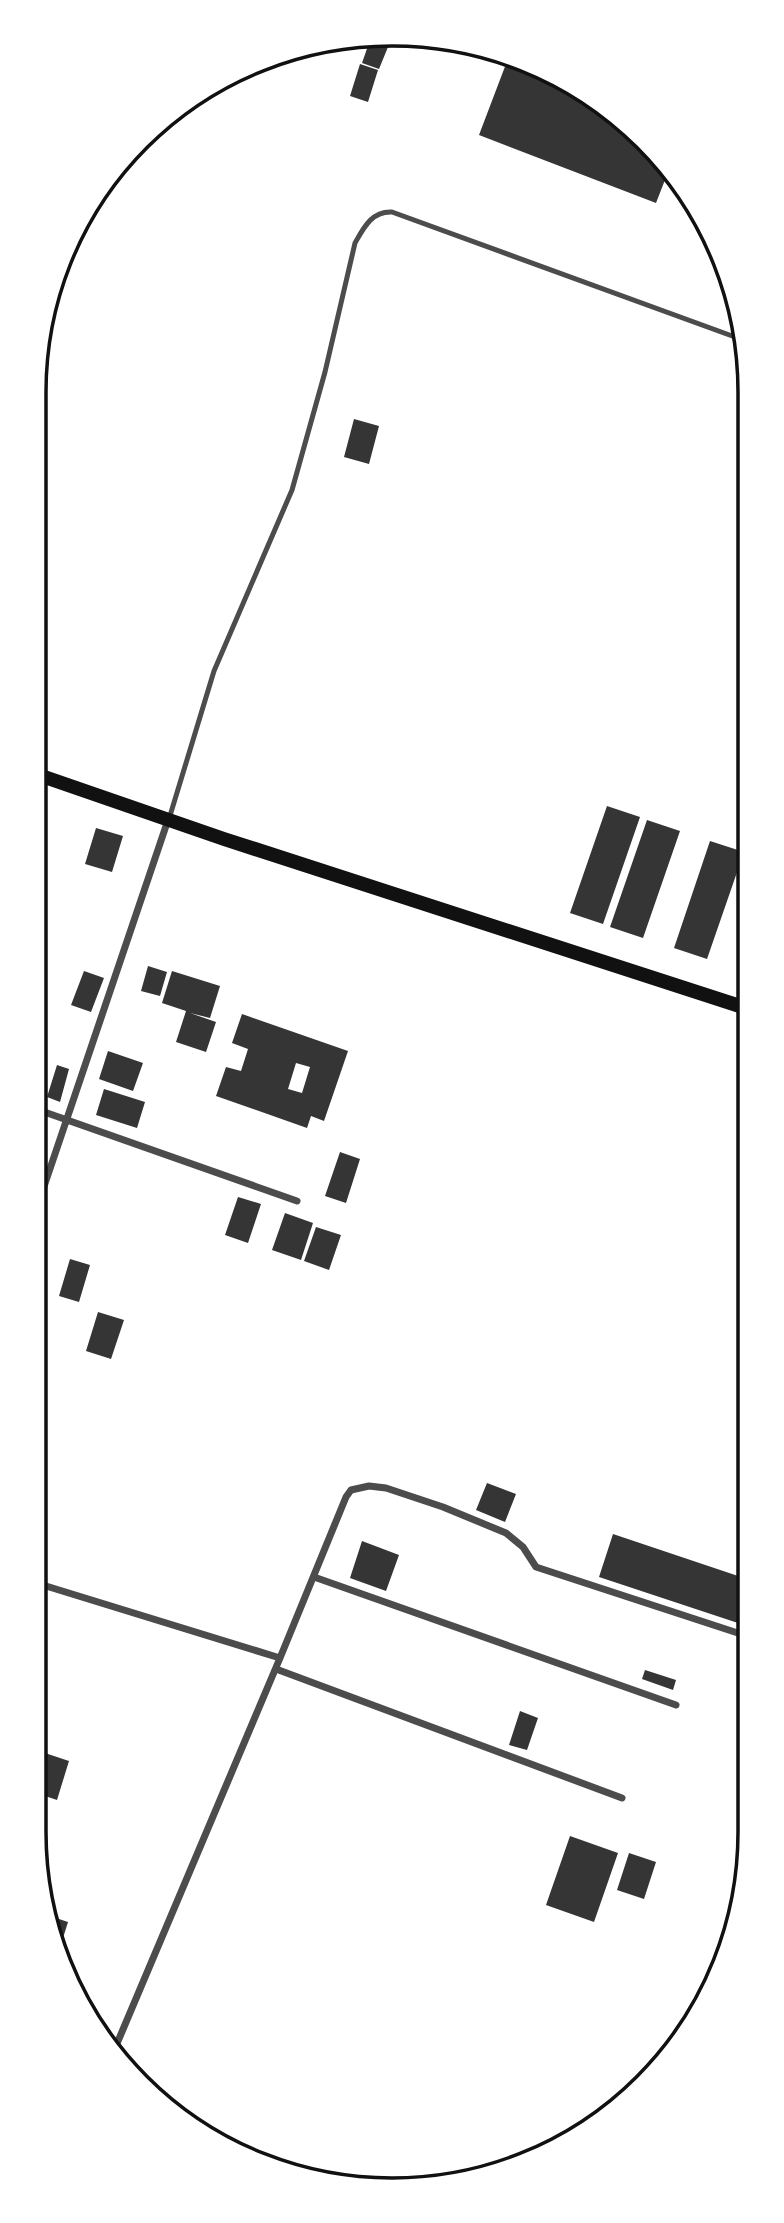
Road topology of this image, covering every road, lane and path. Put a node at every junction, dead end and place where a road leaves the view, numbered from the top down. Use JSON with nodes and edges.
{"nodes":[{"id":1,"x":734,"y":336,"type":"edge"},
{"id":2,"x":46,"y":778,"type":"edge"},
{"id":3,"x":168,"y":820,"type":"junction"},
{"id":4,"x":738,"y":1005,"type":"edge"},
{"id":5,"x":46,"y":1112,"type":"edge"},
{"id":6,"x":67,"y":1119,"type":"junction"},
{"id":7,"x":46,"y":1181,"type":"edge"},
{"id":8,"x":297,"y":1201,"type":"dead end"},
{"id":9,"x":314,"y":1577,"type":"junction"},
{"id":10,"x":46,"y":1586,"type":"edge"},
{"id":11,"x":738,"y":1633,"type":"edge"},
{"id":12,"x":280,"y":1658,"type":"junction"},
{"id":13,"x":276,"y":1669,"type":"junction"},
{"id":14,"x":676,"y":1705,"type":"dead end"},
{"id":15,"x":622,"y":1798,"type":"dead end"},
{"id":16,"x":117,"y":2043,"type":"edge"}],
"edges":[{"from":1,"to":3,"type":"lane"},
{"from":2,"to":3,"type":"main road"},
{"from":3,"to":4,"type":"main road"},
{"from":3,"to":6,"type":"street"},
{"from":5,"to":6,"type":"street"},
{"from":6,"to":7,"type":"street"},
{"from":6,"to":8,"type":"street"},
{"from":9,"to":11,"type":"street"},
{"from":9,"to":12,"type":"street"},
{"from":9,"to":14,"type":"street"},
{"from":10,"to":12,"type":"street"},
{"from":12,"to":13,"type":"street"},
{"from":13,"to":15,"type":"street"},
{"from":13,"to":16,"type":"street"}]}
